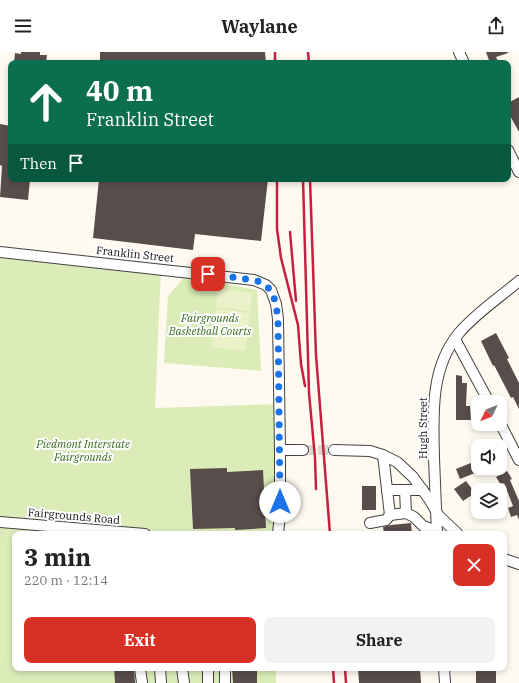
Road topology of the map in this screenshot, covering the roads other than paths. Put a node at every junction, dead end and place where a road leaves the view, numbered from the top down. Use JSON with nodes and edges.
{"nodes":[{"id":1,"x":511,"y":156,"type":"edge"},
{"id":2,"x":519,"y":172,"type":"edge"},
{"id":3,"x":0,"y":252,"type":"edge"},
{"id":4,"x":519,"y":281,"type":"edge"},
{"id":5,"x":455,"y":339,"type":"junction"},
{"id":6,"x":484,"y":395,"type":"edge"},
{"id":7,"x":504,"y":431,"type":"edge"},
{"id":8,"x":280,"y":450,"type":"junction"},
{"id":9,"x":303,"y":450,"type":"tunnel mouth"},
{"id":10,"x":334,"y":450,"type":"tunnel mouth"},
{"id":11,"x":383,"y":455,"type":"junction"},
{"id":12,"x":519,"y":460,"type":"edge"},
{"id":13,"x":386,"y":490,"type":"junction"},
{"id":14,"x":405,"y":490,"type":"junction"},
{"id":15,"x":422,"y":490,"type":"junction"},
{"id":16,"x":436,"y":512,"type":"junction"},
{"id":17,"x":406,"y":513,"type":"junction"},
{"id":18,"x":390,"y":515,"type":"junction"},
{"id":19,"x":0,"y":522,"type":"edge"},
{"id":20,"x":370,"y":523,"type":"dead end"},
{"id":21,"x":109,"y":531,"type":"edge"},
{"id":22,"x":278,"y":531,"type":"edge"},
{"id":23,"x":433,"y":531,"type":"edge"},
{"id":24,"x":437,"y":531,"type":"edge"},
{"id":25,"x":455,"y":531,"type":"edge"},
{"id":26,"x":507,"y":560,"type":"edge"},
{"id":27,"x":519,"y":564,"type":"edge"},
{"id":28,"x":140,"y":671,"type":"edge"},
{"id":29,"x":160,"y":671,"type":"edge"},
{"id":30,"x":182,"y":671,"type":"edge"},
{"id":31,"x":208,"y":671,"type":"edge"},
{"id":32,"x":225,"y":671,"type":"edge"},
{"id":33,"x":444,"y":671,"type":"edge"},
{"id":34,"x":142,"y":683,"type":"edge"},
{"id":35,"x":160,"y":683,"type":"edge"},
{"id":36,"x":184,"y":683,"type":"edge"},
{"id":37,"x":208,"y":683,"type":"edge"},
{"id":38,"x":225,"y":683,"type":"edge"},
{"id":39,"x":445,"y":683,"type":"edge"}],
"edges":[{"from":1,"to":2,"type":"street"},
{"from":3,"to":8,"type":"street","name":"Franklin Street"},
{"from":4,"to":5,"type":"street","name":"Hugh Street"},
{"from":5,"to":6,"type":"street"},
{"from":5,"to":16,"type":"street","name":"Hugh Street"},
{"from":7,"to":12,"type":"street"},
{"from":8,"to":9,"type":"street"},
{"from":8,"to":22,"type":"street"},
{"from":10,"to":11,"type":"street"},
{"from":11,"to":13,"type":"street"},
{"from":11,"to":15,"type":"street"},
{"from":13,"to":14,"type":"street"},
{"from":13,"to":18,"type":"street"},
{"from":14,"to":15,"type":"street"},
{"from":14,"to":17,"type":"street"},
{"from":15,"to":16,"type":"street"},
{"from":16,"to":24,"type":"street","name":"Hugh Street"},
{"from":16,"to":25,"type":"street"},
{"from":17,"to":18,"type":"street"},
{"from":17,"to":23,"type":"street"},
{"from":18,"to":20,"type":"street"},
{"from":19,"to":21,"type":"street","name":"Fairgrounds Road"},
{"from":26,"to":27,"type":"street"},
{"from":28,"to":34,"type":"street"},
{"from":29,"to":35,"type":"street"},
{"from":30,"to":36,"type":"street"},
{"from":31,"to":37,"type":"street"},
{"from":32,"to":38,"type":"street"},
{"from":33,"to":39,"type":"street"}]}
